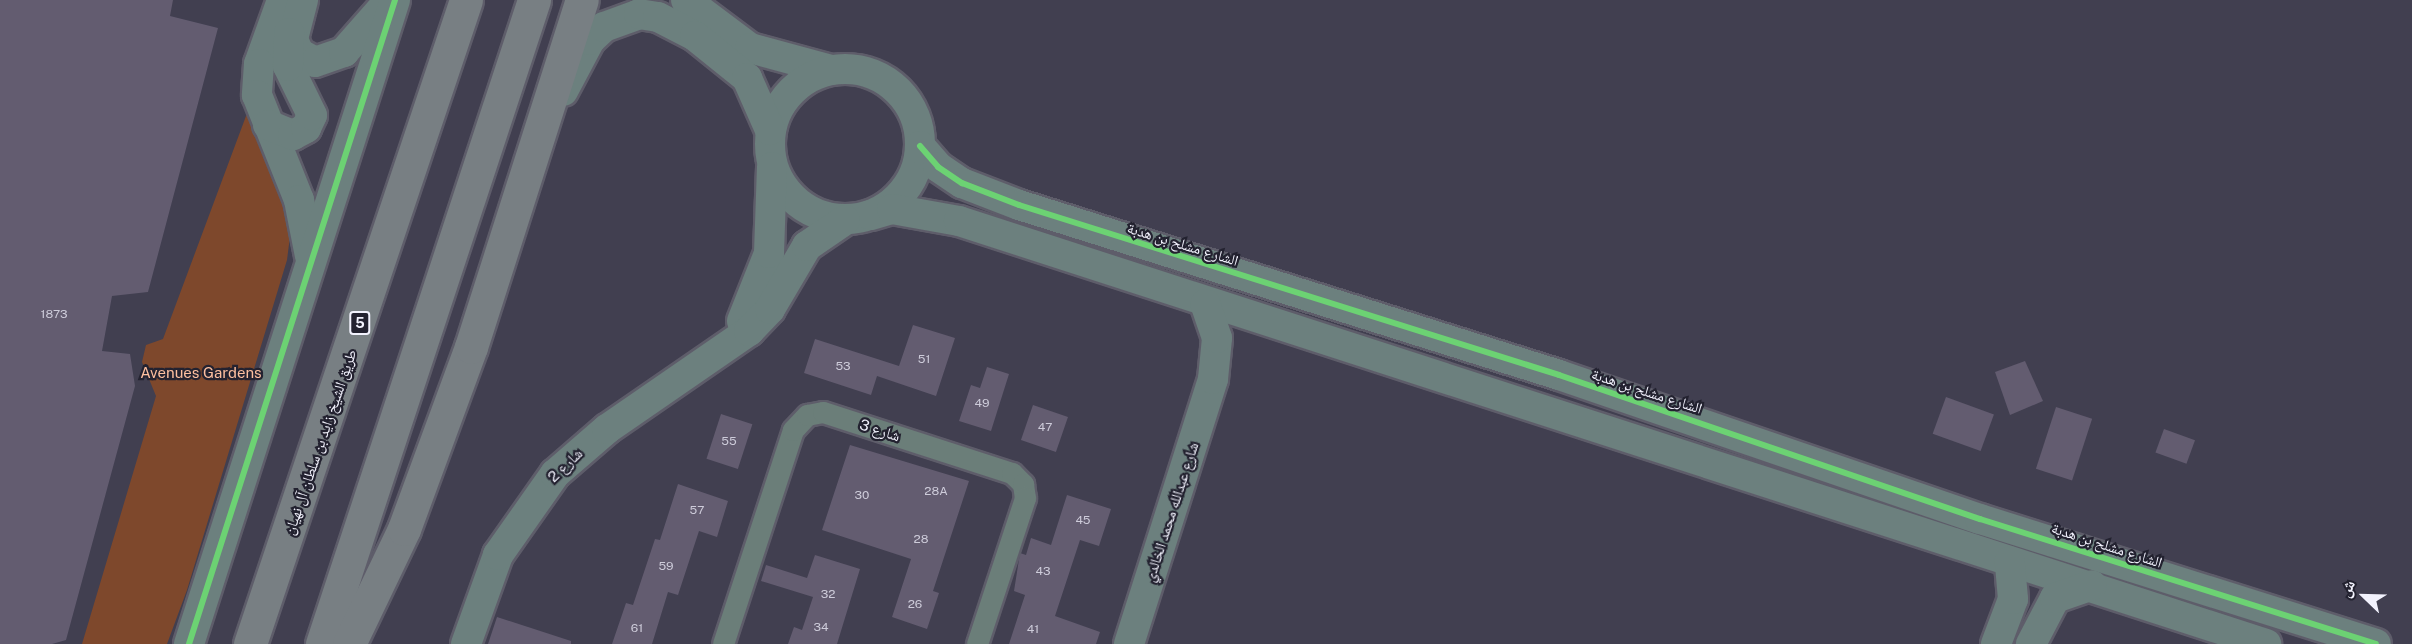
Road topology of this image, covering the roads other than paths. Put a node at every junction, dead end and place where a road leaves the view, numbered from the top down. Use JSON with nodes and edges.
{"nodes":[{"id":1,"x":390,"y":0,"type":"edge"},
{"id":2,"x":395,"y":0,"type":"edge"},
{"id":3,"x":466,"y":0,"type":"edge"},
{"id":4,"x":534,"y":0,"type":"edge"},
{"id":5,"x":582,"y":0,"type":"edge"},
{"id":6,"x":686,"y":0,"type":"edge"},
{"id":7,"x":294,"y":6,"type":"edge"},
{"id":8,"x":831,"y":70,"type":"junction"},
{"id":9,"x":268,"y":125,"type":"junction"},
{"id":10,"x":770,"y":130,"type":"junction"},
{"id":11,"x":920,"y":146,"type":"junction"},
{"id":12,"x":531,"y":162,"type":"junction"},
{"id":13,"x":772,"y":166,"type":"junction"},
{"id":14,"x":858,"y":217,"type":"junction"},
{"id":15,"x":310,"y":259,"type":"junction"},
{"id":16,"x":1205,"y":303,"type":"junction"},
{"id":17,"x":1268,"y":325,"type":"junction"},
{"id":18,"x":731,"y":342,"type":"junction"},
{"id":19,"x":1212,"y":379,"type":"junction"},
{"id":20,"x":1848,"y":471,"type":"junction"},
{"id":21,"x":1901,"y":489,"type":"junction"},
{"id":22,"x":1832,"y":505,"type":"junction"},
{"id":23,"x":1892,"y":525,"type":"junction"},
{"id":24,"x":2010,"y":561,"type":"junction"},
{"id":25,"x":2092,"y":585,"type":"junction"},
{"id":26,"x":189,"y":644,"type":"edge"},
{"id":27,"x":250,"y":644,"type":"edge"},
{"id":28,"x":322,"y":644,"type":"edge"},
{"id":29,"x":349,"y":644,"type":"edge"},
{"id":30,"x":466,"y":644,"type":"edge"},
{"id":31,"x":723,"y":644,"type":"edge"},
{"id":32,"x":977,"y":644,"type":"edge"},
{"id":33,"x":1129,"y":644,"type":"edge"},
{"id":34,"x":1996,"y":644,"type":"edge"},
{"id":35,"x":2031,"y":644,"type":"edge"},
{"id":36,"x":2266,"y":644,"type":"edge"},
{"id":37,"x":2376,"y":644,"type":"edge"}],
"edges":[{"from":1,"to":7,"type":"street"},
{"from":2,"to":15,"type":"street"},
{"from":3,"to":27,"type":"highway","name":"طريق الشيخ زايد بن سلطان آل نهيان","number":"5"},
{"from":4,"to":28,"type":"highway"},
{"from":5,"to":12,"type":"highway"},
{"from":6,"to":8,"type":"street"},
{"from":7,"to":9,"type":"street"},
{"from":7,"to":9,"type":"street"},
{"from":8,"to":10,"type":"street"},
{"from":8,"to":11,"type":"street"},
{"from":9,"to":15,"type":"street"},
{"from":10,"to":12,"type":"street"},
{"from":10,"to":13,"type":"street"},
{"from":11,"to":14,"type":"street"},
{"from":11,"to":20,"type":"street","name":"الشارع مشلح بن هدبة"},
{"from":12,"to":29,"type":"highway"},
{"from":13,"to":14,"type":"street"},
{"from":13,"to":18,"type":"street","name":"شارع 2"},
{"from":14,"to":16,"type":"street"},
{"from":14,"to":18,"type":"street","name":"شارع 2"},
{"from":15,"to":26,"type":"street"},
{"from":16,"to":17,"type":"street"},
{"from":16,"to":19,"type":"street","name":"شارع عبدالله محمد الخالدي"},
{"from":17,"to":19,"type":"street","name":"شارع عبدالله محمد الخالدي"},
{"from":17,"to":22,"type":"street"},
{"from":18,"to":30,"type":"street","name":"شارع 2"},
{"from":19,"to":33,"type":"street","name":"شارع عبدالله محمد الخالدي"},
{"from":20,"to":21,"type":"street","name":"الشارع مشلح بن هدبة"},
{"from":20,"to":22,"type":"street"},
{"from":21,"to":23,"type":"street"},
{"from":21,"to":37,"type":"street","name":"الشارع مشلح بن هدبة"},
{"from":22,"to":23,"type":"street"},
{"from":23,"to":24,"type":"street"},
{"from":24,"to":25,"type":"street"},
{"from":24,"to":34,"type":"street"},
{"from":25,"to":35,"type":"street"},
{"from":25,"to":36,"type":"street"},
{"from":31,"to":32,"type":"street","name":"شارع 3"}]}
